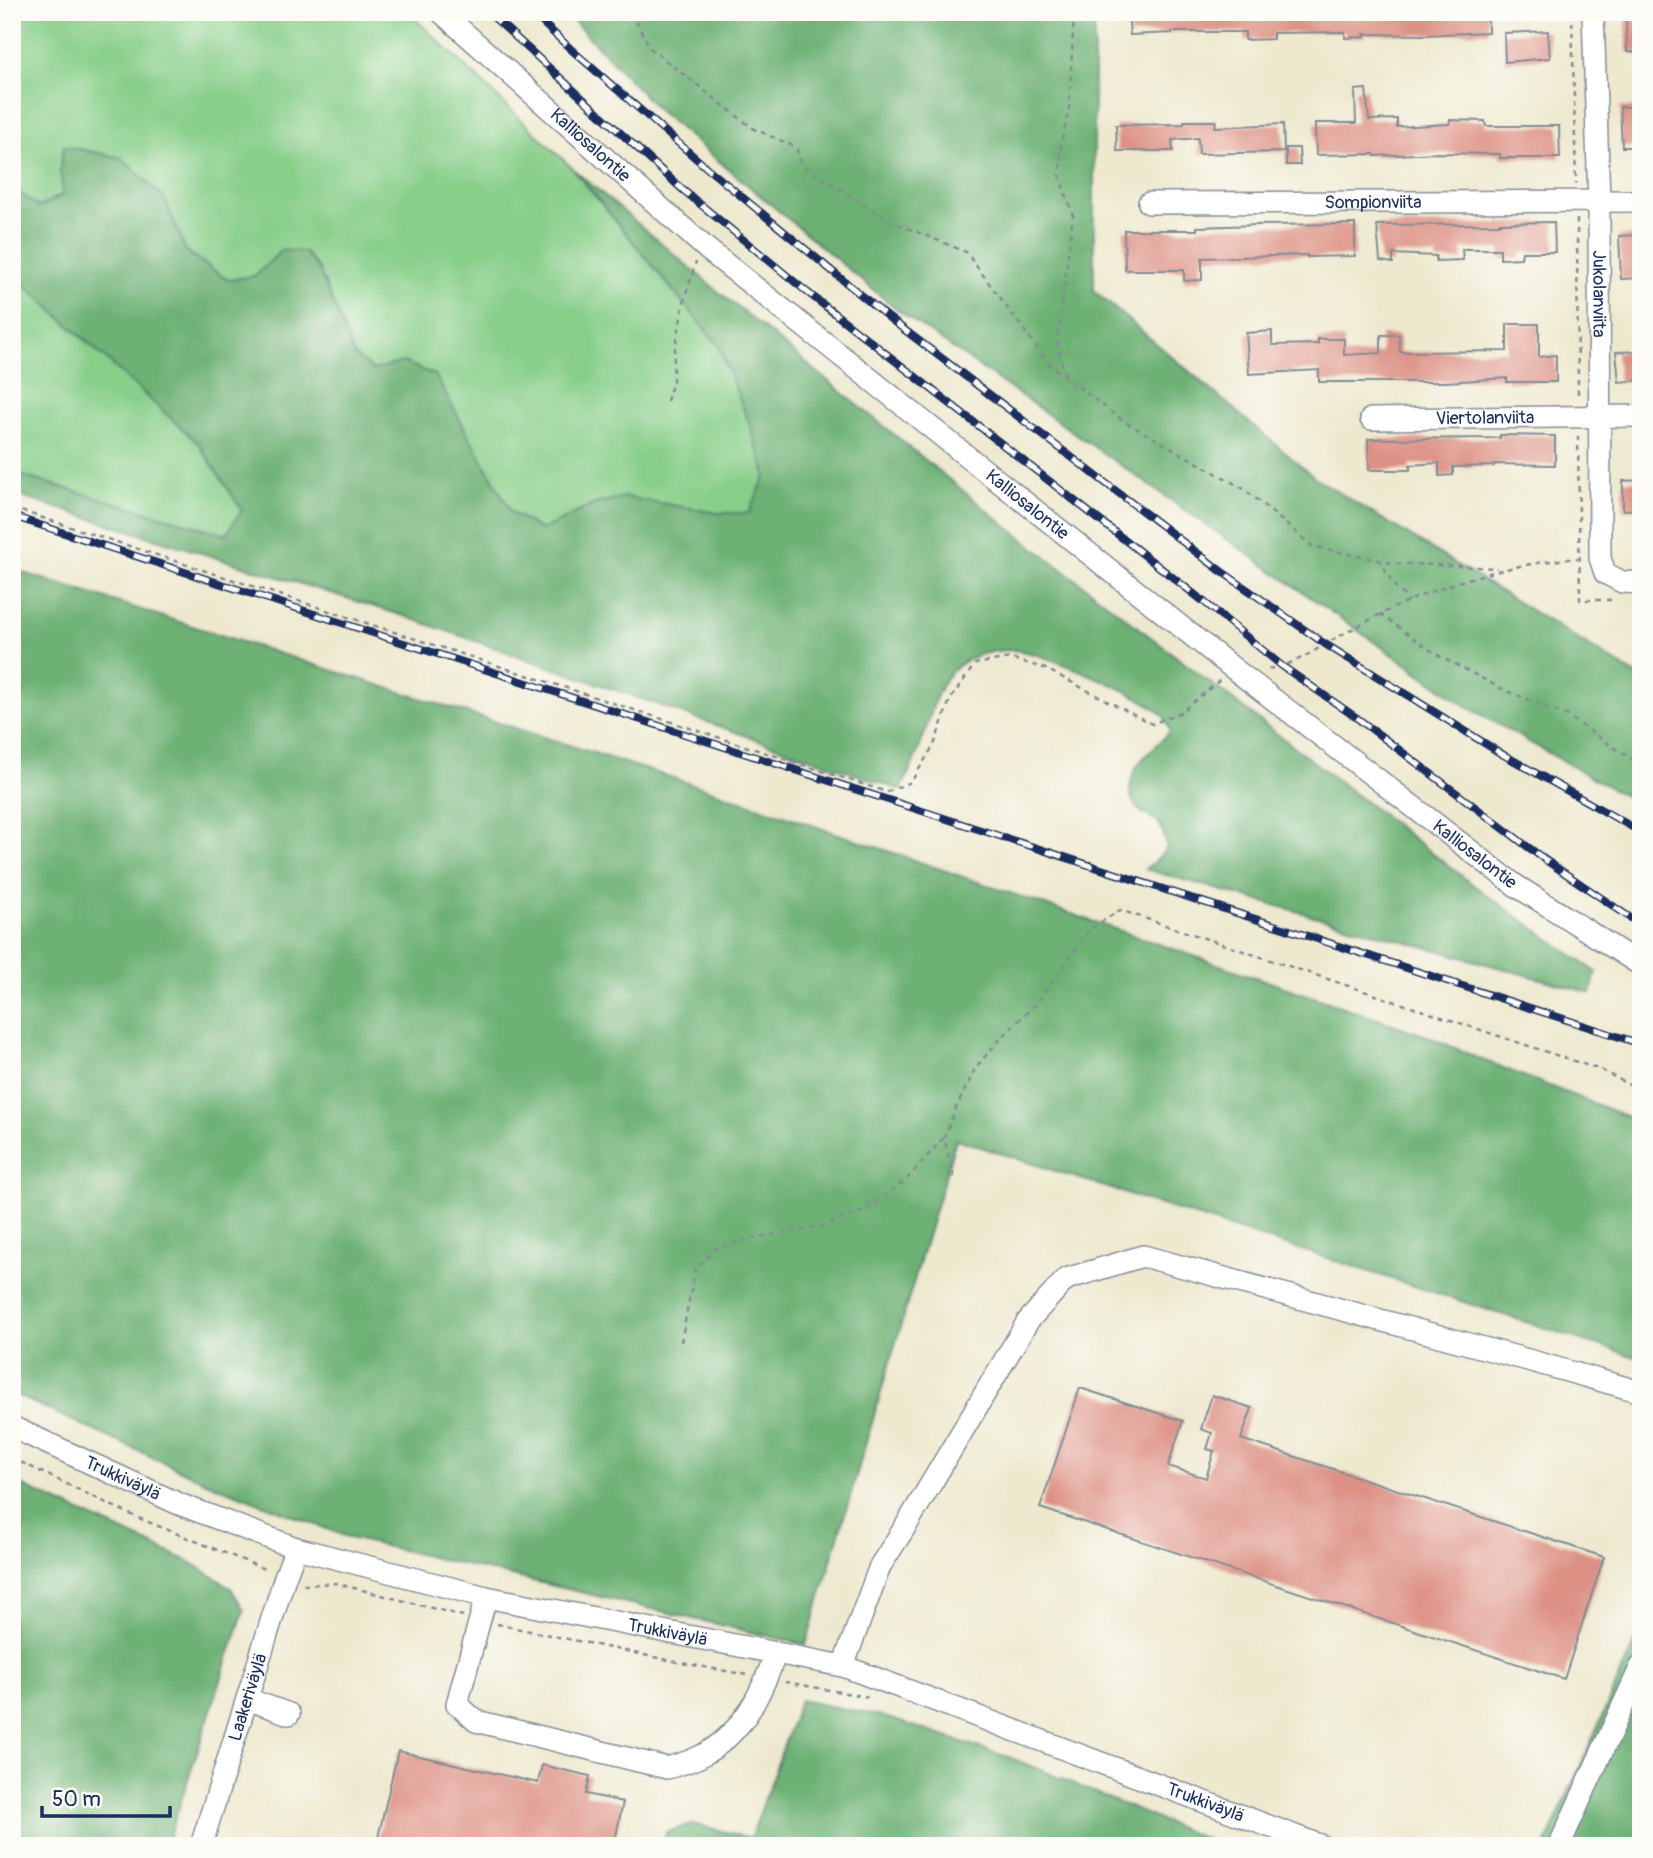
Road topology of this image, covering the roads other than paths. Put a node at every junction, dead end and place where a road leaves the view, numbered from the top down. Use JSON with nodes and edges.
{"nodes":[{"id":1,"x":441,"y":12,"type":"edge"},
{"id":2,"x":1593,"y":12,"type":"edge"},
{"id":3,"x":1599,"y":201,"type":"junction"},
{"id":4,"x":1641,"y":201,"type":"edge"},
{"id":5,"x":1149,"y":203,"type":"dead end"},
{"id":6,"x":1589,"y":416,"type":"junction"},
{"id":7,"x":1641,"y":416,"type":"edge"},
{"id":8,"x":1371,"y":419,"type":"dead end"},
{"id":9,"x":1641,"y":583,"type":"edge"},
{"id":10,"x":1641,"y":965,"type":"edge"},
{"id":11,"x":1641,"y":1392,"type":"edge"},
{"id":12,"x":12,"y":1427,"type":"edge"},
{"id":13,"x":296,"y":1548,"type":"junction"},
{"id":14,"x":486,"y":1597,"type":"junction"},
{"id":15,"x":776,"y":1653,"type":"junction"},
{"id":16,"x":843,"y":1665,"type":"junction"},
{"id":17,"x":1641,"y":1666,"type":"edge"},
{"id":18,"x":247,"y":1699,"type":"junction"},
{"id":19,"x":289,"y":1714,"type":"dead end"},
{"id":20,"x":201,"y":1846,"type":"edge"},
{"id":21,"x":1321,"y":1846,"type":"edge"},
{"id":22,"x":1559,"y":1846,"type":"edge"}],
"edges":[{"from":1,"to":10,"type":"street","name":"Kalliosalontie"},
{"from":2,"to":3,"type":"street","name":"Jukolanviita"},
{"from":3,"to":4,"type":"street","name":"Sompionviita"},
{"from":3,"to":5,"type":"street","name":"Sompionviita"},
{"from":3,"to":6,"type":"street","name":"Jukolanviita"},
{"from":6,"to":7,"type":"street","name":"Viertolanviita"},
{"from":6,"to":8,"type":"street","name":"Viertolanviita"},
{"from":6,"to":9,"type":"street","name":"Jukolanviita"},
{"from":11,"to":16,"type":"street"},
{"from":12,"to":13,"type":"street","name":"Trukkiväylä"},
{"from":13,"to":14,"type":"street","name":"Trukkiväylä"},
{"from":13,"to":18,"type":"street","name":"Laakeriväylä"},
{"from":14,"to":15,"type":"street","name":"Trukkiväylä"},
{"from":14,"to":15,"type":"street"},
{"from":15,"to":16,"type":"street","name":"Trukkiväylä"},
{"from":16,"to":21,"type":"street","name":"Trukkiväylä"},
{"from":17,"to":22,"type":"street"},
{"from":18,"to":19,"type":"street"},
{"from":18,"to":20,"type":"street","name":"Laakeriväylä"}]}
